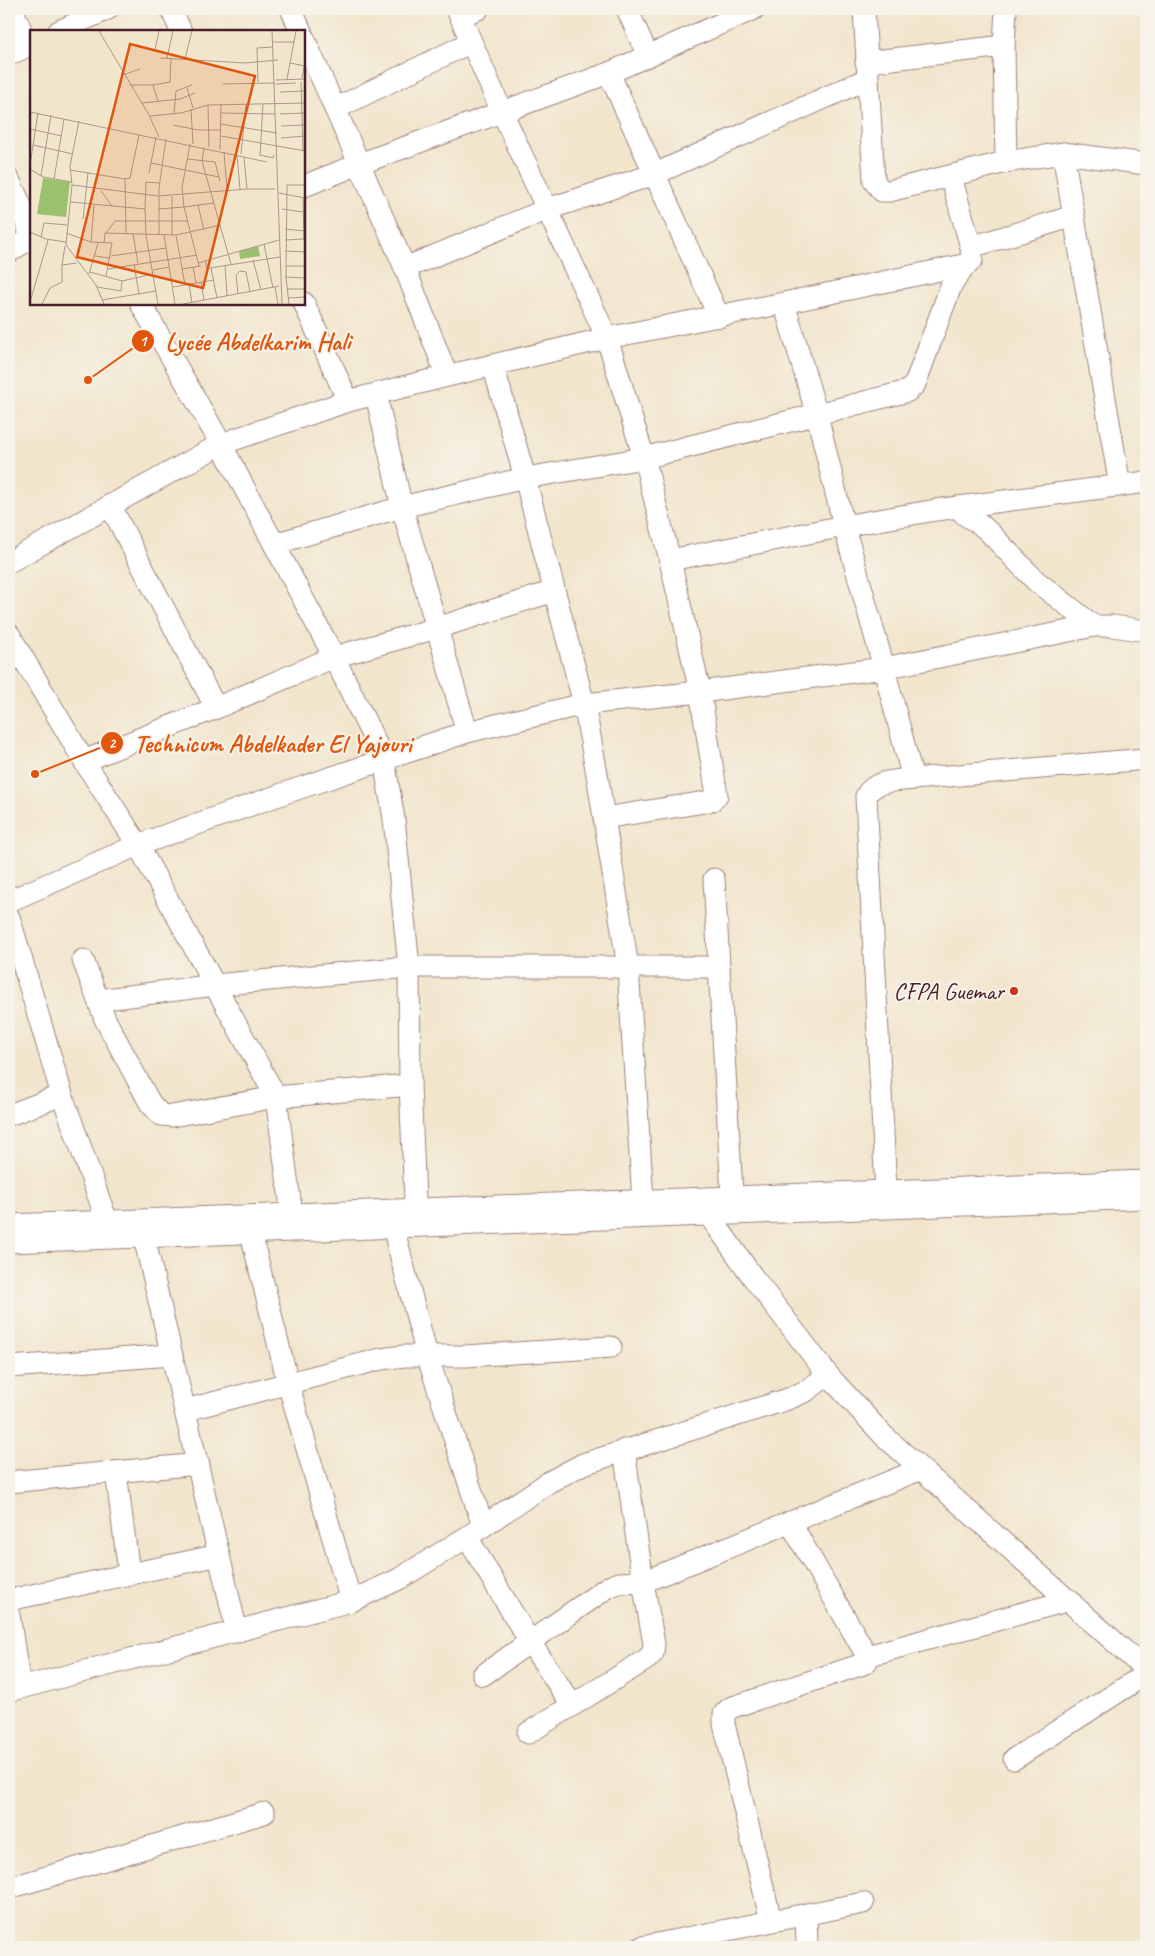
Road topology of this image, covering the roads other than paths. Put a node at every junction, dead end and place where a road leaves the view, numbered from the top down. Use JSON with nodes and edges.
{"nodes":[{"id":1,"x":12,"y":9,"type":"edge"},
{"id":2,"x":108,"y":9,"type":"edge"},
{"id":3,"x":171,"y":9,"type":"edge"},
{"id":4,"x":291,"y":9,"type":"edge"},
{"id":5,"x":627,"y":9,"type":"edge"},
{"id":6,"x":754,"y":9,"type":"edge"},
{"id":7,"x":864,"y":9,"type":"edge"},
{"id":8,"x":1006,"y":9,"type":"edge"},
{"id":9,"x":465,"y":11,"type":"edge"},
{"id":10,"x":63,"y":30,"type":"edge"},
{"id":11,"x":181,"y":30,"type":"edge"},
{"id":12,"x":301,"y":30,"type":"edge"},
{"id":13,"x":305,"y":40,"type":"edge"},
{"id":14,"x":471,"y":42,"type":"junction"},
{"id":15,"x":30,"y":45,"type":"edge"},
{"id":16,"x":1004,"y":46,"type":"junction"},
{"id":17,"x":9,"y":55,"type":"edge"},
{"id":18,"x":648,"y":56,"type":"junction"},
{"id":19,"x":867,"y":70,"type":"junction"},
{"id":20,"x":609,"y":73,"type":"junction"},
{"id":21,"x":335,"y":109,"type":"junction"},
{"id":22,"x":502,"y":112,"type":"junction"},
{"id":23,"x":1064,"y":153,"type":"junction"},
{"id":24,"x":1006,"y":162,"type":"junction"},
{"id":25,"x":359,"y":164,"type":"junction"},
{"id":26,"x":1146,"y":164,"type":"edge"},
{"id":27,"x":655,"y":174,"type":"junction"},
{"id":28,"x":950,"y":177,"type":"junction"},
{"id":29,"x":9,"y":180,"type":"edge"},
{"id":30,"x":305,"y":186,"type":"edge"},
{"id":31,"x":25,"y":201,"type":"edge"},
{"id":32,"x":548,"y":209,"type":"junction"},
{"id":33,"x":1074,"y":216,"type":"junction"},
{"id":34,"x":30,"y":232,"type":"edge"},
{"id":35,"x":30,"y":239,"type":"edge"},
{"id":36,"x":9,"y":252,"type":"edge"},
{"id":37,"x":968,"y":256,"type":"junction"},
{"id":38,"x":405,"y":268,"type":"junction"},
{"id":39,"x":784,"y":303,"type":"junction"},
{"id":40,"x":142,"y":305,"type":"edge"},
{"id":41,"x":305,"y":305,"type":"edge"},
{"id":42,"x":719,"y":317,"type":"junction"},
{"id":43,"x":607,"y":338,"type":"junction"},
{"id":44,"x":493,"y":365,"type":"junction"},
{"id":45,"x":447,"y":376,"type":"junction"},
{"id":46,"x":376,"y":395,"type":"junction"},
{"id":47,"x":348,"y":401,"type":"junction"},
{"id":48,"x":817,"y":415,"type":"junction"},
{"id":49,"x":221,"y":444,"type":"junction"},
{"id":50,"x":644,"y":458,"type":"junction"},
{"id":51,"x":525,"y":478,"type":"junction"},
{"id":52,"x":1146,"y":482,"type":"edge"},
{"id":53,"x":1120,"y":486,"type":"junction"},
{"id":54,"x":110,"y":505,"type":"junction"},
{"id":55,"x":402,"y":507,"type":"junction"},
{"id":56,"x":958,"y":507,"type":"junction"},
{"id":57,"x":844,"y":526,"type":"junction"},
{"id":58,"x":274,"y":544,"type":"junction"},
{"id":59,"x":670,"y":560,"type":"junction"},
{"id":60,"x":9,"y":562,"type":"edge"},
{"id":61,"x":554,"y":591,"type":"junction"},
{"id":62,"x":1094,"y":626,"type":"junction"},
{"id":63,"x":437,"y":628,"type":"junction"},
{"id":64,"x":1146,"y":631,"type":"edge"},
{"id":65,"x":9,"y":634,"type":"edge"},
{"id":66,"x":334,"y":658,"type":"junction"},
{"id":67,"x":884,"y":668,"type":"junction"},
{"id":68,"x":700,"y":692,"type":"junction"},
{"id":69,"x":584,"y":704,"type":"junction"},
{"id":70,"x":216,"y":708,"type":"junction"},
{"id":71,"x":467,"y":732,"type":"junction"},
{"id":72,"x":1146,"y":759,"type":"edge"},
{"id":73,"x":384,"y":760,"type":"junction"},
{"id":74,"x":84,"y":761,"type":"junction"},
{"id":75,"x":912,"y":779,"type":"junction"},
{"id":76,"x":604,"y":818,"type":"junction"},
{"id":77,"x":138,"y":845,"type":"junction"},
{"id":78,"x":714,"y":879,"type":"dead end"},
{"id":79,"x":9,"y":900,"type":"edge"},
{"id":80,"x":9,"y":918,"type":"edge"},
{"id":81,"x":83,"y":960,"type":"dead end"},
{"id":82,"x":409,"y":967,"type":"junction"},
{"id":83,"x":628,"y":967,"type":"junction"},
{"id":84,"x":719,"y":967,"type":"junction"},
{"id":85,"x":215,"y":985,"type":"junction"},
{"id":86,"x":98,"y":1000,"type":"junction"},
{"id":87,"x":410,"y":1085,"type":"junction"},
{"id":88,"x":62,"y":1095,"type":"junction"},
{"id":89,"x":276,"y":1097,"type":"junction"},
{"id":90,"x":9,"y":1115,"type":"edge"},
{"id":91,"x":1146,"y":1180,"type":"edge"},
{"id":92,"x":886,"y":1191,"type":"junction"},
{"id":93,"x":1146,"y":1198,"type":"edge"},
{"id":94,"x":733,"y":1206,"type":"junction"},
{"id":95,"x":644,"y":1210,"type":"junction"},
{"id":96,"x":292,"y":1215,"type":"junction"},
{"id":97,"x":709,"y":1215,"type":"junction"},
{"id":98,"x":415,"y":1218,"type":"junction"},
{"id":99,"x":107,"y":1222,"type":"junction"},
{"id":100,"x":9,"y":1226,"type":"edge"},
{"id":101,"x":393,"y":1227,"type":"junction"},
{"id":102,"x":251,"y":1234,"type":"junction"},
{"id":103,"x":144,"y":1237,"type":"junction"},
{"id":104,"x":9,"y":1242,"type":"edge"},
{"id":105,"x":611,"y":1347,"type":"dead end"},
{"id":106,"x":172,"y":1355,"type":"junction"},
{"id":107,"x":427,"y":1355,"type":"junction"},
{"id":108,"x":9,"y":1367,"type":"edge"},
{"id":109,"x":828,"y":1375,"type":"junction"},
{"id":110,"x":288,"y":1383,"type":"junction"},
{"id":111,"x":186,"y":1410,"type":"junction"},
{"id":112,"x":624,"y":1450,"type":"junction"},
{"id":113,"x":199,"y":1464,"type":"junction"},
{"id":114,"x":921,"y":1469,"type":"junction"},
{"id":115,"x":116,"y":1472,"type":"junction"},
{"id":116,"x":9,"y":1482,"type":"edge"},
{"id":117,"x":790,"y":1522,"type":"junction"},
{"id":118,"x":475,"y":1532,"type":"junction"},
{"id":119,"x":219,"y":1555,"type":"junction"},
{"id":120,"x":129,"y":1574,"type":"junction"},
{"id":121,"x":642,"y":1582,"type":"junction"},
{"id":122,"x":9,"y":1600,"type":"edge"},
{"id":123,"x":1070,"y":1600,"type":"junction"},
{"id":124,"x":351,"y":1601,"type":"junction"},
{"id":125,"x":9,"y":1615,"type":"edge"},
{"id":126,"x":237,"y":1632,"type":"junction"},
{"id":127,"x":530,"y":1642,"type":"junction"},
{"id":128,"x":867,"y":1656,"type":"junction"},
{"id":129,"x":1146,"y":1672,"type":"edge"},
{"id":130,"x":484,"y":1675,"type":"dead end"},
{"id":131,"x":14,"y":1690,"type":"edge"},
{"id":132,"x":572,"y":1704,"type":"junction"},
{"id":133,"x":528,"y":1733,"type":"dead end"},
{"id":134,"x":1014,"y":1759,"type":"dead end"},
{"id":135,"x":264,"y":1813,"type":"dead end"},
{"id":136,"x":9,"y":1888,"type":"edge"},
{"id":137,"x":863,"y":1903,"type":"dead end"},
{"id":138,"x":806,"y":1914,"type":"junction"},
{"id":139,"x":771,"y":1921,"type":"junction"},
{"id":140,"x":643,"y":1947,"type":"edge"},
{"id":141,"x":808,"y":1947,"type":"edge"}],
"edges":[{"from":1,"to":15,"type":"street"},
{"from":2,"to":10,"type":"street"},
{"from":3,"to":11,"type":"street"},
{"from":4,"to":12,"type":"street"},
{"from":5,"to":18,"type":"street"},
{"from":6,"to":18,"type":"street"},
{"from":7,"to":19,"type":"street"},
{"from":8,"to":16,"type":"street"},
{"from":9,"to":14,"type":"street"},
{"from":13,"to":21,"type":"street"},
{"from":14,"to":21,"type":"street"},
{"from":14,"to":22,"type":"street"},
{"from":15,"to":17,"type":"street"},
{"from":16,"to":19,"type":"street"},
{"from":16,"to":24,"type":"street"},
{"from":18,"to":20,"type":"street"},
{"from":19,"to":27,"type":"street"},
{"from":19,"to":28,"type":"street"},
{"from":20,"to":22,"type":"street"},
{"from":20,"to":27,"type":"street"},
{"from":21,"to":25,"type":"street"},
{"from":22,"to":25,"type":"street"},
{"from":22,"to":32,"type":"street"},
{"from":23,"to":24,"type":"street"},
{"from":23,"to":26,"type":"street"},
{"from":23,"to":33,"type":"street"},
{"from":24,"to":28,"type":"street"},
{"from":25,"to":30,"type":"street"},
{"from":25,"to":38,"type":"street"},
{"from":27,"to":32,"type":"street"},
{"from":27,"to":42,"type":"street"},
{"from":28,"to":37,"type":"street"},
{"from":29,"to":31,"type":"street"},
{"from":31,"to":34,"type":"street"},
{"from":32,"to":38,"type":"street"},
{"from":32,"to":43,"type":"street"},
{"from":33,"to":37,"type":"street"},
{"from":33,"to":53,"type":"street"},
{"from":35,"to":36,"type":"street"},
{"from":37,"to":39,"type":"street"},
{"from":37,"to":48,"type":"street"},
{"from":38,"to":45,"type":"street"},
{"from":39,"to":42,"type":"street"},
{"from":39,"to":48,"type":"street"},
{"from":40,"to":49,"type":"street"},
{"from":41,"to":47,"type":"street"},
{"from":42,"to":43,"type":"street"},
{"from":43,"to":44,"type":"street"},
{"from":43,"to":50,"type":"street"},
{"from":44,"to":45,"type":"street"},
{"from":44,"to":51,"type":"street"},
{"from":45,"to":46,"type":"street"},
{"from":46,"to":47,"type":"street"},
{"from":46,"to":55,"type":"street"},
{"from":47,"to":49,"type":"street"},
{"from":48,"to":50,"type":"street"},
{"from":48,"to":57,"type":"street"},
{"from":49,"to":54,"type":"street"},
{"from":49,"to":58,"type":"street"},
{"from":50,"to":51,"type":"street"},
{"from":50,"to":59,"type":"street"},
{"from":51,"to":55,"type":"street"},
{"from":51,"to":61,"type":"street"},
{"from":52,"to":53,"type":"street"},
{"from":53,"to":56,"type":"street"},
{"from":54,"to":60,"type":"street"},
{"from":54,"to":70,"type":"street"},
{"from":55,"to":58,"type":"street"},
{"from":55,"to":63,"type":"street"},
{"from":56,"to":57,"type":"street"},
{"from":56,"to":62,"type":"street"},
{"from":57,"to":59,"type":"street"},
{"from":57,"to":67,"type":"street"},
{"from":58,"to":66,"type":"street"},
{"from":59,"to":68,"type":"street"},
{"from":61,"to":63,"type":"street"},
{"from":61,"to":69,"type":"street"},
{"from":62,"to":64,"type":"street"},
{"from":62,"to":67,"type":"street"},
{"from":63,"to":66,"type":"street"},
{"from":63,"to":71,"type":"street"},
{"from":65,"to":74,"type":"street"},
{"from":66,"to":70,"type":"street"},
{"from":66,"to":73,"type":"street"},
{"from":67,"to":68,"type":"street"},
{"from":67,"to":75,"type":"street"},
{"from":68,"to":69,"type":"street"},
{"from":68,"to":76,"type":"street"},
{"from":69,"to":71,"type":"street"},
{"from":69,"to":76,"type":"street"},
{"from":70,"to":74,"type":"street"},
{"from":71,"to":73,"type":"street"},
{"from":72,"to":75,"type":"street"},
{"from":73,"to":77,"type":"street"},
{"from":73,"to":82,"type":"street"},
{"from":74,"to":77,"type":"street"},
{"from":75,"to":92,"type":"street"},
{"from":76,"to":83,"type":"street"},
{"from":77,"to":79,"type":"street"},
{"from":77,"to":85,"type":"street"},
{"from":78,"to":84,"type":"street"},
{"from":80,"to":88,"type":"street"},
{"from":81,"to":86,"type":"street"},
{"from":82,"to":83,"type":"street"},
{"from":82,"to":85,"type":"street"},
{"from":82,"to":87,"type":"street"},
{"from":83,"to":84,"type":"street"},
{"from":83,"to":95,"type":"street"},
{"from":84,"to":94,"type":"street"},
{"from":85,"to":86,"type":"street"},
{"from":85,"to":89,"type":"street"},
{"from":86,"to":89,"type":"street"},
{"from":87,"to":89,"type":"street"},
{"from":87,"to":98,"type":"street"},
{"from":88,"to":90,"type":"street"},
{"from":88,"to":99,"type":"street"},
{"from":89,"to":96,"type":"street"},
{"from":91,"to":92,"type":"street"},
{"from":92,"to":94,"type":"street"},
{"from":93,"to":94,"type":"street"},
{"from":94,"to":95,"type":"street"},
{"from":94,"to":97,"type":"street"},
{"from":95,"to":97,"type":"street"},
{"from":95,"to":98,"type":"street"},
{"from":96,"to":98,"type":"street"},
{"from":96,"to":99,"type":"street"},
{"from":97,"to":109,"type":"street"},
{"from":98,"to":101,"type":"street"},
{"from":99,"to":100,"type":"street"},
{"from":101,"to":102,"type":"street"},
{"from":101,"to":107,"type":"street"},
{"from":102,"to":103,"type":"street"},
{"from":102,"to":110,"type":"street"},
{"from":103,"to":104,"type":"street"},
{"from":103,"to":106,"type":"street"},
{"from":105,"to":107,"type":"street"},
{"from":106,"to":108,"type":"street"},
{"from":106,"to":111,"type":"street"},
{"from":107,"to":110,"type":"street"},
{"from":107,"to":118,"type":"street"},
{"from":109,"to":112,"type":"street"},
{"from":109,"to":114,"type":"street"},
{"from":110,"to":111,"type":"street"},
{"from":110,"to":124,"type":"street"},
{"from":111,"to":113,"type":"street"},
{"from":112,"to":118,"type":"street"},
{"from":112,"to":121,"type":"street"},
{"from":113,"to":115,"type":"street"},
{"from":113,"to":119,"type":"street"},
{"from":114,"to":117,"type":"street"},
{"from":114,"to":123,"type":"street"},
{"from":115,"to":116,"type":"street"},
{"from":115,"to":120,"type":"street"},
{"from":117,"to":121,"type":"street"},
{"from":117,"to":128,"type":"street"},
{"from":118,"to":124,"type":"street"},
{"from":118,"to":127,"type":"street"},
{"from":119,"to":120,"type":"street"},
{"from":119,"to":126,"type":"street"},
{"from":120,"to":122,"type":"street"},
{"from":121,"to":127,"type":"street"},
{"from":121,"to":132,"type":"street"},
{"from":123,"to":128,"type":"street"},
{"from":123,"to":129,"type":"street"},
{"from":124,"to":126,"type":"street"},
{"from":125,"to":131,"type":"street"},
{"from":126,"to":131,"type":"street"},
{"from":127,"to":130,"type":"street"},
{"from":127,"to":132,"type":"street"},
{"from":128,"to":139,"type":"street"},
{"from":129,"to":134,"type":"street"},
{"from":132,"to":133,"type":"street"},
{"from":135,"to":136,"type":"street"},
{"from":137,"to":138,"type":"street"},
{"from":138,"to":139,"type":"street"},
{"from":138,"to":141,"type":"street"},
{"from":139,"to":140,"type":"street"}]}
